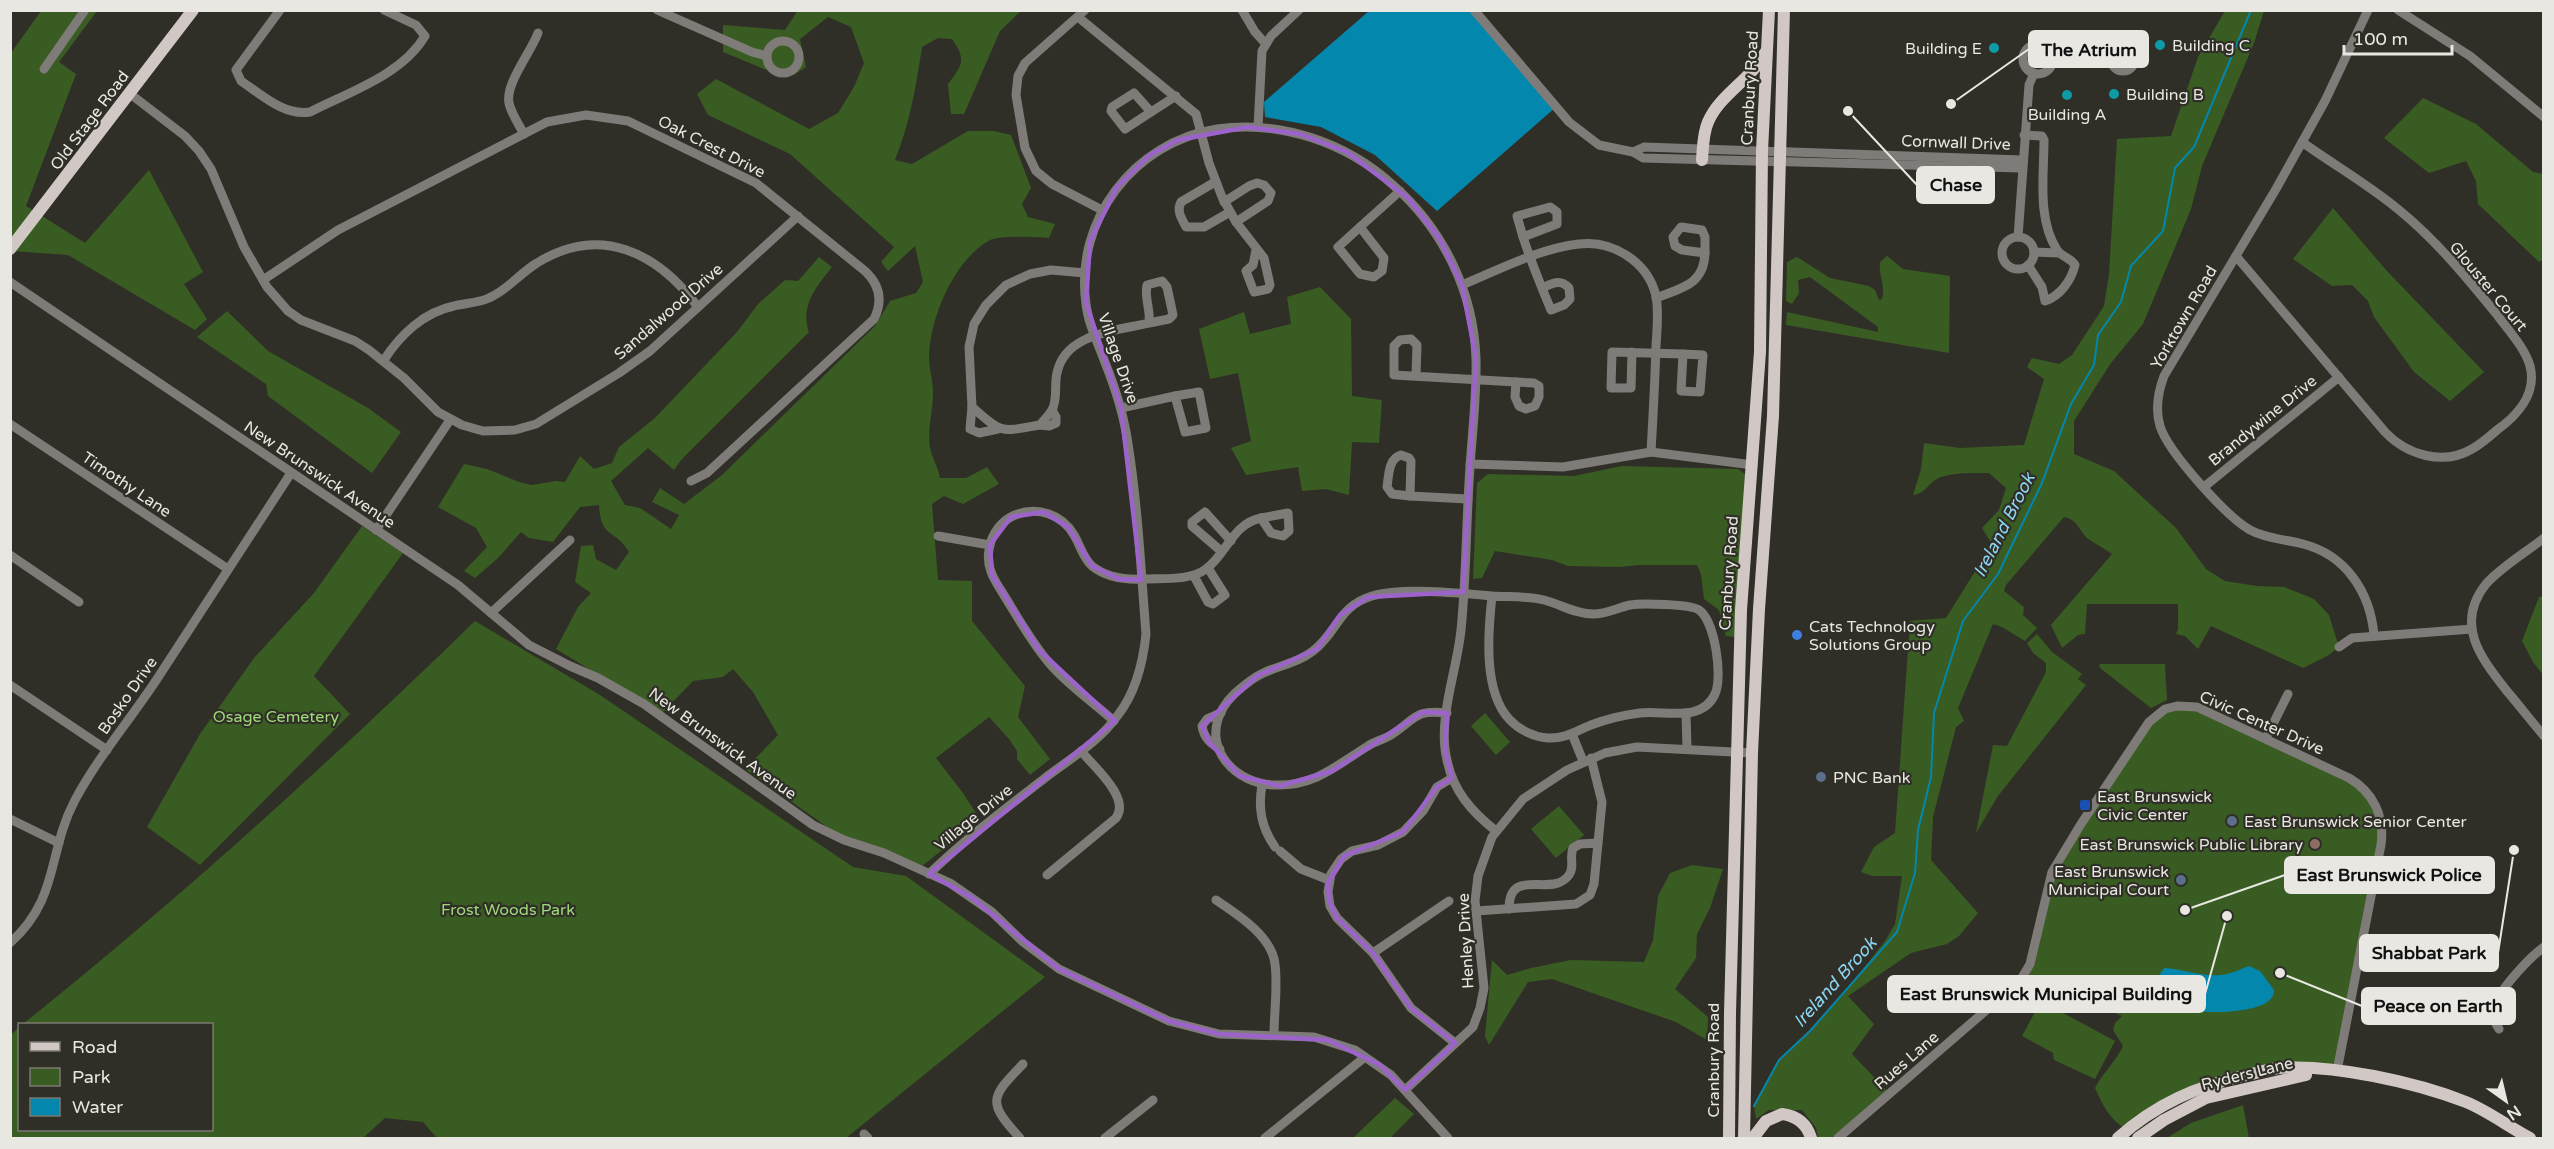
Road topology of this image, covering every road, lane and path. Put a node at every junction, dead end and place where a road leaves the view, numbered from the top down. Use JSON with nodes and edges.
{"nodes":[{"id":1,"x":86,"y":10,"type":"edge"},
{"id":2,"x":193,"y":10,"type":"edge"},
{"id":3,"x":280,"y":10,"type":"edge"},
{"id":4,"x":384,"y":10,"type":"edge"},
{"id":5,"x":657,"y":10,"type":"edge"},
{"id":6,"x":1242,"y":10,"type":"edge"},
{"id":7,"x":1299,"y":10,"type":"edge"},
{"id":8,"x":1474,"y":10,"type":"edge"},
{"id":9,"x":1769,"y":10,"type":"edge"},
{"id":10,"x":1784,"y":10,"type":"edge"},
{"id":11,"x":2368,"y":10,"type":"edge"},
{"id":12,"x":2398,"y":10,"type":"edge"},
{"id":13,"x":1082,"y":14,"type":"edge"},
{"id":14,"x":538,"y":33,"type":"dead end"},
{"id":15,"x":1266,"y":44,"type":"junction"},
{"id":16,"x":1768,"y":46,"type":"junction"},
{"id":17,"x":767,"y":56,"type":"dead end"},
{"id":18,"x":2053,"y":58,"type":"junction"},
{"id":19,"x":2112,"y":59,"type":"dead end"},
{"id":20,"x":44,"y":69,"type":"dead end"},
{"id":21,"x":2034,"y":73,"type":"junction"},
{"id":22,"x":129,"y":93,"type":"junction"},
{"id":23,"x":1176,"y":96,"type":"junction"},
{"id":24,"x":1150,"y":112,"type":"dead end"},
{"id":25,"x":2544,"y":117,"type":"edge"},
{"id":26,"x":1258,"y":127,"type":"junction"},
{"id":27,"x":1202,"y":132,"type":"junction"},
{"id":28,"x":524,"y":134,"type":"junction"},
{"id":29,"x":2024,"y":135,"type":"junction"},
{"id":30,"x":2302,"y":142,"type":"junction"},
{"id":31,"x":1703,"y":154,"type":"junction"},
{"id":32,"x":1762,"y":156,"type":"junction"},
{"id":33,"x":1782,"y":157,"type":"junction"},
{"id":34,"x":2022,"y":164,"type":"junction"},
{"id":35,"x":1215,"y":182,"type":"junction"},
{"id":36,"x":1400,"y":191,"type":"junction"},
{"id":37,"x":1224,"y":202,"type":"junction"},
{"id":38,"x":1102,"y":210,"type":"junction"},
{"id":39,"x":1230,"y":212,"type":"junction"},
{"id":40,"x":798,"y":216,"type":"junction"},
{"id":41,"x":1236,"y":222,"type":"junction"},
{"id":42,"x":1360,"y":227,"type":"junction"},
{"id":43,"x":1523,"y":237,"type":"junction"},
{"id":44,"x":2018,"y":237,"type":"junction"},
{"id":45,"x":10,"y":249,"type":"edge"},
{"id":46,"x":1256,"y":250,"type":"dead end"},
{"id":47,"x":1705,"y":252,"type":"dead end"},
{"id":48,"x":2034,"y":252,"type":"junction"},
{"id":49,"x":2058,"y":253,"type":"junction"},
{"id":50,"x":2236,"y":256,"type":"junction"},
{"id":51,"x":1530,"y":258,"type":"junction"},
{"id":52,"x":2028,"y":266,"type":"junction"},
{"id":53,"x":1085,"y":273,"type":"junction"},
{"id":54,"x":263,"y":280,"type":"junction"},
{"id":55,"x":10,"y":282,"type":"edge"},
{"id":56,"x":1462,"y":285,"type":"junction"},
{"id":57,"x":1542,"y":288,"type":"junction"},
{"id":58,"x":1656,"y":298,"type":"junction"},
{"id":59,"x":698,"y":307,"type":"junction"},
{"id":60,"x":1149,"y":323,"type":"junction"},
{"id":61,"x":1095,"y":336,"type":"junction"},
{"id":62,"x":1632,"y":352,"type":"dead end"},
{"id":63,"x":1656,"y":353,"type":"junction"},
{"id":64,"x":1683,"y":354,"type":"dead end"},
{"id":65,"x":384,"y":360,"type":"junction"},
{"id":66,"x":1416,"y":376,"type":"dead end"},
{"id":67,"x":2339,"y":377,"type":"junction"},
{"id":68,"x":1476,"y":380,"type":"junction"},
{"id":69,"x":1516,"y":382,"type":"dead end"},
{"id":70,"x":1175,"y":396,"type":"junction"},
{"id":71,"x":972,"y":407,"type":"junction"},
{"id":72,"x":1121,"y":408,"type":"junction"},
{"id":73,"x":450,"y":420,"type":"junction"},
{"id":74,"x":10,"y":424,"type":"edge"},
{"id":75,"x":998,"y":429,"type":"junction"},
{"id":76,"x":1651,"y":452,"type":"junction"},
{"id":77,"x":1470,"y":464,"type":"junction"},
{"id":78,"x":1753,"y":465,"type":"junction"},
{"id":79,"x":291,"y":473,"type":"junction"},
{"id":80,"x":691,"y":481,"type":"dead end"},
{"id":81,"x":2205,"y":487,"type":"junction"},
{"id":82,"x":1410,"y":496,"type":"dead end"},
{"id":83,"x":1468,"y":499,"type":"junction"},
{"id":84,"x":1261,"y":518,"type":"dead end"},
{"id":85,"x":376,"y":530,"type":"junction"},
{"id":86,"x":938,"y":536,"type":"dead end"},
{"id":87,"x":2544,"y":538,"type":"edge"},
{"id":88,"x":570,"y":540,"type":"dead end"},
{"id":89,"x":1231,"y":541,"type":"junction"},
{"id":90,"x":990,"y":545,"type":"junction"},
{"id":91,"x":1221,"y":551,"type":"junction"},
{"id":92,"x":10,"y":555,"type":"edge"},
{"id":93,"x":1208,"y":568,"type":"junction"},
{"id":94,"x":228,"y":569,"type":"junction"},
{"id":95,"x":1194,"y":576,"type":"junction"},
{"id":96,"x":1141,"y":580,"type":"junction"},
{"id":97,"x":1463,"y":592,"type":"junction"},
{"id":98,"x":1492,"y":596,"type":"junction"},
{"id":99,"x":79,"y":602,"type":"dead end"},
{"id":100,"x":491,"y":612,"type":"junction"},
{"id":101,"x":2472,"y":629,"type":"junction"},
{"id":102,"x":2374,"y":635,"type":"junction"},
{"id":103,"x":2339,"y":646,"type":"dead end"},
{"id":104,"x":10,"y":685,"type":"edge"},
{"id":105,"x":2288,"y":694,"type":"dead end"},
{"id":106,"x":1221,"y":713,"type":"junction"},
{"id":107,"x":1447,"y":713,"type":"junction"},
{"id":108,"x":1686,"y":713,"type":"junction"},
{"id":109,"x":1114,"y":721,"type":"junction"},
{"id":110,"x":1572,"y":734,"type":"junction"},
{"id":111,"x":2544,"y":736,"type":"edge"},
{"id":112,"x":2266,"y":738,"type":"junction"},
{"id":113,"x":1687,"y":748,"type":"junction"},
{"id":114,"x":1220,"y":749,"type":"junction"},
{"id":115,"x":107,"y":750,"type":"junction"},
{"id":116,"x":1081,"y":751,"type":"junction"},
{"id":117,"x":1736,"y":752,"type":"junction"},
{"id":118,"x":1752,"y":753,"type":"junction"},
{"id":119,"x":1587,"y":760,"type":"junction"},
{"id":120,"x":1452,"y":778,"type":"junction"},
{"id":121,"x":1262,"y":784,"type":"junction"},
{"id":122,"x":10,"y":819,"type":"edge"},
{"id":123,"x":1496,"y":831,"type":"junction"},
{"id":124,"x":59,"y":843,"type":"junction"},
{"id":125,"x":1598,"y":843,"type":"junction"},
{"id":126,"x":929,"y":874,"type":"junction"},
{"id":127,"x":1047,"y":875,"type":"dead end"},
{"id":128,"x":1329,"y":880,"type":"junction"},
{"id":129,"x":1216,"y":900,"type":"dead end"},
{"id":130,"x":1449,"y":901,"type":"dead end"},
{"id":131,"x":1509,"y":909,"type":"junction"},
{"id":132,"x":1476,"y":911,"type":"junction"},
{"id":133,"x":10,"y":943,"type":"edge"},
{"id":134,"x":2544,"y":947,"type":"edge"},
{"id":135,"x":1372,"y":953,"type":"junction"},
{"id":136,"x":2020,"y":981,"type":"joint"},
{"id":137,"x":2499,"y":1029,"type":"dead end"},
{"id":138,"x":1274,"y":1035,"type":"junction"},
{"id":139,"x":1455,"y":1043,"type":"junction"},
{"id":140,"x":1365,"y":1057,"type":"junction"},
{"id":141,"x":1023,"y":1064,"type":"dead end"},
{"id":142,"x":2337,"y":1071,"type":"junction"},
{"id":143,"x":1405,"y":1090,"type":"junction"},
{"id":144,"x":1153,"y":1100,"type":"dead end"},
{"id":145,"x":1020,"y":1138,"type":"edge"},
{"id":146,"x":1105,"y":1138,"type":"edge"},
{"id":147,"x":1265,"y":1138,"type":"edge"},
{"id":148,"x":1448,"y":1138,"type":"edge"},
{"id":149,"x":1729,"y":1138,"type":"edge"},
{"id":150,"x":1744,"y":1138,"type":"edge"},
{"id":151,"x":1753,"y":1138,"type":"edge"},
{"id":152,"x":1811,"y":1138,"type":"edge"},
{"id":153,"x":1839,"y":1138,"type":"edge"},
{"id":154,"x":2118,"y":1138,"type":"edge"},
{"id":155,"x":2138,"y":1138,"type":"edge"},
{"id":156,"x":2530,"y":1138,"type":"edge"}],
"edges":[{"from":1,"to":20,"type":"street"},
{"from":2,"to":22,"type":"main road","name":"Old Stage Road"},
{"from":3,"to":4,"type":"street"},
{"from":5,"to":17,"type":"street"},
{"from":6,"to":15,"type":"street"},
{"from":7,"to":15,"type":"street"},
{"from":8,"to":31,"type":"street","name":"Cornwall Drive"},
{"from":9,"to":16,"type":"main road","name":"Cranbury Road"},
{"from":10,"to":33,"type":"main road","name":"Cranbury Road"},
{"from":11,"to":30,"type":"street","name":"Yorktown Road"},
{"from":12,"to":25,"type":"street"},
{"from":13,"to":23,"type":"street"},
{"from":13,"to":38,"type":"street"},
{"from":14,"to":28,"type":"street"},
{"from":15,"to":26,"type":"street"},
{"from":16,"to":31,"type":"main road"},
{"from":16,"to":32,"type":"main road","name":"Cranbury Road"},
{"from":18,"to":19,"type":"street"},
{"from":18,"to":21,"type":"street"},
{"from":18,"to":21,"type":"street"},
{"from":21,"to":29,"type":"street"},
{"from":22,"to":45,"type":"main road","name":"Old Stage Road"},
{"from":22,"to":54,"type":"street","name":"Sandalwood Drive"},
{"from":23,"to":24,"type":"street"},
{"from":23,"to":27,"type":"street"},
{"from":26,"to":27,"type":"street","name":"Village Drive"},
{"from":26,"to":36,"type":"street","name":"Village Drive"},
{"from":27,"to":35,"type":"street"},
{"from":27,"to":38,"type":"street","name":"Village Drive"},
{"from":28,"to":40,"type":"street","name":"Oak Crest Drive"},
{"from":28,"to":54,"type":"street","name":"Oak Crest Drive"},
{"from":29,"to":34,"type":"street"},
{"from":29,"to":49,"type":"street"},
{"from":30,"to":50,"type":"street","name":"Yorktown Road"},
{"from":30,"to":67,"type":"street","name":"Glouster Court"},
{"from":31,"to":32,"type":"street","name":"Cornwall Drive"},
{"from":32,"to":33,"type":"street","name":"Cornwall Drive"},
{"from":32,"to":78,"type":"main road","name":"Cranbury Road"},
{"from":33,"to":34,"type":"street","name":"Cornwall Drive"},
{"from":33,"to":118,"type":"main road","name":"Cranbury Road"},
{"from":34,"to":44,"type":"street"},
{"from":35,"to":37,"type":"street"},
{"from":35,"to":39,"type":"street"},
{"from":36,"to":42,"type":"street"},
{"from":36,"to":56,"type":"street","name":"Village Drive"},
{"from":37,"to":39,"type":"street"},
{"from":37,"to":41,"type":"street"},
{"from":38,"to":53,"type":"street","name":"Village Drive"},
{"from":39,"to":41,"type":"street"},
{"from":40,"to":59,"type":"street","name":"Sandalwood Drive"},
{"from":40,"to":80,"type":"street","name":"Oak Crest Drive"},
{"from":41,"to":46,"type":"street"},
{"from":42,"to":42,"type":"street"},
{"from":43,"to":43,"type":"street"},
{"from":43,"to":51,"type":"street"},
{"from":44,"to":48,"type":"street"},
{"from":44,"to":52,"type":"street"},
{"from":47,"to":58,"type":"street"},
{"from":48,"to":49,"type":"street"},
{"from":48,"to":52,"type":"street"},
{"from":49,"to":52,"type":"street"},
{"from":50,"to":67,"type":"street","name":"Glouster Court"},
{"from":50,"to":81,"type":"street","name":"Yorktown Road"},
{"from":51,"to":56,"type":"street"},
{"from":51,"to":57,"type":"street"},
{"from":51,"to":58,"type":"street"},
{"from":53,"to":61,"type":"street","name":"Village Drive"},
{"from":53,"to":71,"type":"street"},
{"from":54,"to":65,"type":"street","name":"Sandalwood Drive"},
{"from":55,"to":79,"type":"street","name":"New Brunswick Avenue"},
{"from":56,"to":68,"type":"street","name":"Village Drive"},
{"from":57,"to":57,"type":"street"},
{"from":58,"to":63,"type":"street"},
{"from":59,"to":65,"type":"street"},
{"from":59,"to":73,"type":"street","name":"Sandalwood Drive"},
{"from":60,"to":60,"type":"street"},
{"from":60,"to":61,"type":"street"},
{"from":61,"to":72,"type":"street","name":"Village Drive"},
{"from":61,"to":75,"type":"street"},
{"from":62,"to":63,"type":"street"},
{"from":63,"to":64,"type":"street"},
{"from":63,"to":76,"type":"street"},
{"from":65,"to":73,"type":"street","name":"Sandalwood Drive"},
{"from":66,"to":68,"type":"street"},
{"from":67,"to":81,"type":"street","name":"Brandywine Drive"},
{"from":68,"to":69,"type":"street"},
{"from":68,"to":77,"type":"street","name":"Village Drive"},
{"from":70,"to":70,"type":"street"},
{"from":70,"to":72,"type":"street"},
{"from":71,"to":75,"type":"street"},
{"from":71,"to":75,"type":"street"},
{"from":72,"to":96,"type":"street","name":"Village Drive"},
{"from":73,"to":85,"type":"street"},
{"from":74,"to":94,"type":"street","name":"Timothy Lane"},
{"from":76,"to":77,"type":"street"},
{"from":76,"to":78,"type":"street"},
{"from":77,"to":83,"type":"street","name":"Village Drive"},
{"from":78,"to":117,"type":"main road","name":"Cranbury Road"},
{"from":79,"to":85,"type":"street","name":"New Brunswick Avenue"},
{"from":79,"to":94,"type":"street","name":"Bosko Drive"},
{"from":81,"to":102,"type":"street","name":"Yorktown Road"},
{"from":82,"to":83,"type":"street"},
{"from":83,"to":97,"type":"street","name":"Village Drive"},
{"from":84,"to":89,"type":"street"},
{"from":85,"to":100,"type":"street","name":"New Brunswick Avenue"},
{"from":86,"to":90,"type":"street"},
{"from":87,"to":101,"type":"street"},
{"from":88,"to":100,"type":"street"},
{"from":89,"to":91,"type":"street"},
{"from":89,"to":91,"type":"street"},
{"from":90,"to":96,"type":"street"},
{"from":90,"to":109,"type":"street"},
{"from":91,"to":93,"type":"street"},
{"from":92,"to":99,"type":"street"},
{"from":93,"to":95,"type":"street"},
{"from":93,"to":95,"type":"street"},
{"from":94,"to":115,"type":"street","name":"Bosko Drive"},
{"from":95,"to":96,"type":"street"},
{"from":96,"to":109,"type":"street","name":"Village Drive"},
{"from":97,"to":98,"type":"street"},
{"from":97,"to":106,"type":"street"},
{"from":97,"to":107,"type":"street","name":"Village Drive"},
{"from":98,"to":108,"type":"street"},
{"from":98,"to":110,"type":"street"},
{"from":100,"to":126,"type":"street","name":"New Brunswick Avenue"},
{"from":101,"to":102,"type":"street"},
{"from":101,"to":111,"type":"street"},
{"from":102,"to":103,"type":"street"},
{"from":104,"to":115,"type":"street"},
{"from":105,"to":112,"type":"street"},
{"from":106,"to":114,"type":"street"},
{"from":106,"to":114,"type":"street"},
{"from":107,"to":120,"type":"street","name":"Village Drive"},
{"from":107,"to":121,"type":"street"},
{"from":108,"to":110,"type":"street"},
{"from":108,"to":113,"type":"street"},
{"from":109,"to":116,"type":"street","name":"Village Drive"},
{"from":110,"to":119,"type":"street"},
{"from":112,"to":136,"type":"street","name":"Civic Center Drive"},
{"from":112,"to":142,"type":"street","name":"Civic Center Drive"},
{"from":113,"to":117,"type":"street","name":"Henley Drive"},
{"from":113,"to":119,"type":"street","name":"Henley Drive"},
{"from":114,"to":121,"type":"street"},
{"from":115,"to":124,"type":"street","name":"Bosko Drive"},
{"from":116,"to":126,"type":"street","name":"Village Drive"},
{"from":116,"to":127,"type":"street"},
{"from":117,"to":118,"type":"street","name":"Henley Drive"},
{"from":117,"to":149,"type":"main road","name":"Cranbury Road"},
{"from":118,"to":150,"type":"main road","name":"Cranbury Road"},
{"from":119,"to":123,"type":"street","name":"Henley Drive"},
{"from":119,"to":125,"type":"street"},
{"from":120,"to":123,"type":"street","name":"Village Drive"},
{"from":120,"to":128,"type":"street"},
{"from":121,"to":128,"type":"street"},
{"from":122,"to":124,"type":"street"},
{"from":123,"to":132,"type":"street","name":"Henley Drive"},
{"from":124,"to":133,"type":"street","name":"Bosko Drive"},
{"from":125,"to":131,"type":"street"},
{"from":125,"to":131,"type":"street"},
{"from":126,"to":138,"type":"street","name":"New Brunswick Avenue"},
{"from":128,"to":135,"type":"street"},
{"from":129,"to":138,"type":"street"},
{"from":130,"to":135,"type":"street"},
{"from":131,"to":132,"type":"street"},
{"from":132,"to":139,"type":"street","name":"Henley Drive"},
{"from":134,"to":137,"type":"street"},
{"from":135,"to":139,"type":"street"},
{"from":136,"to":153,"type":"street","name":"Rues Lane"},
{"from":138,"to":140,"type":"street","name":"New Brunswick Avenue"},
{"from":139,"to":143,"type":"street","name":"Henley Drive"},
{"from":140,"to":143,"type":"street","name":"New Brunswick Avenue"},
{"from":140,"to":147,"type":"street"},
{"from":141,"to":145,"type":"street"},
{"from":142,"to":154,"type":"main road","name":"Ryders Lane"},
{"from":142,"to":155,"type":"main road","name":"Ryders Lane"},
{"from":142,"to":156,"type":"main road","name":"Ryders Lane"},
{"from":143,"to":148,"type":"street","name":"New Brunswick Avenue"},
{"from":144,"to":146,"type":"street"},
{"from":151,"to":152,"type":"main road"}]}
